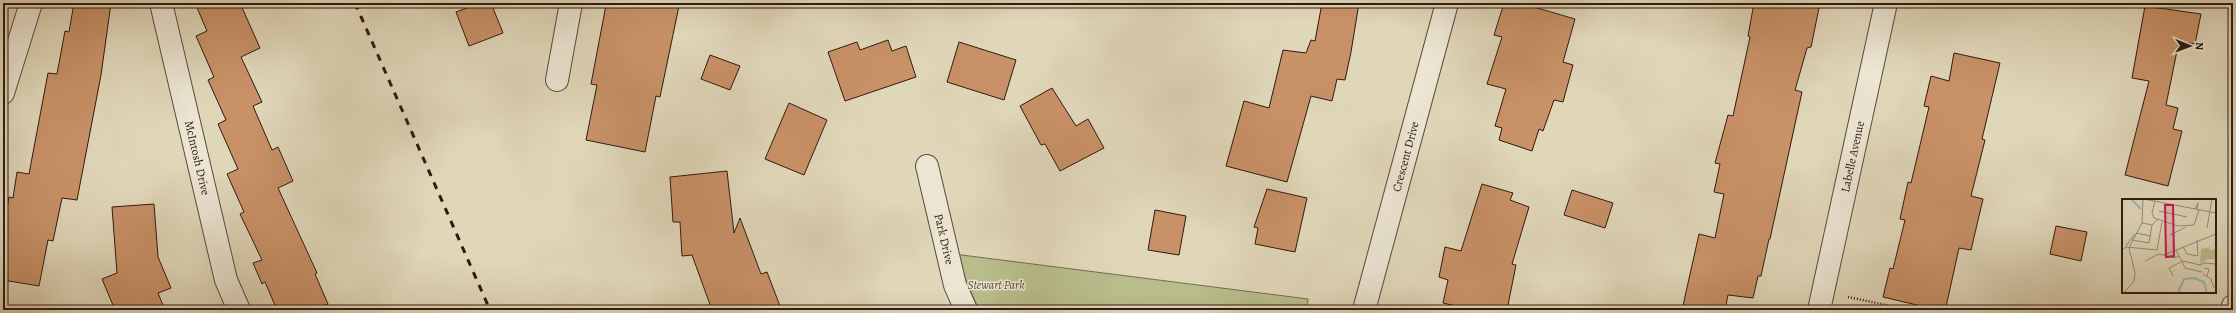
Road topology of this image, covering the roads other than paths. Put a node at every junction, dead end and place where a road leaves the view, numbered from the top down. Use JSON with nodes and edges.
{"nodes":[{"id":1,"x":31,"y":3,"type":"edge"},
{"id":2,"x":161,"y":3,"type":"edge"},
{"id":3,"x":571,"y":3,"type":"edge"},
{"id":4,"x":1447,"y":3,"type":"edge"},
{"id":5,"x":1886,"y":3,"type":"edge"},
{"id":6,"x":557,"y":80,"type":"dead end"},
{"id":7,"x":3,"y":93,"type":"edge"},
{"id":8,"x":927,"y":166,"type":"dead end"},
{"id":9,"x":1821,"y":301,"type":"edge"},
{"id":10,"x":239,"y":310,"type":"edge"},
{"id":11,"x":966,"y":310,"type":"edge"},
{"id":12,"x":1364,"y":310,"type":"edge"}],
"edges":[{"from":1,"to":7,"type":"street"},
{"from":2,"to":10,"type":"street","name":"McIntosh Drive"},
{"from":3,"to":6,"type":"street"},
{"from":4,"to":12,"type":"street","name":"Crescent Drive"},
{"from":5,"to":9,"type":"street","name":"Labelle Avenue"},
{"from":8,"to":11,"type":"street","name":"Park Drive"}]}
